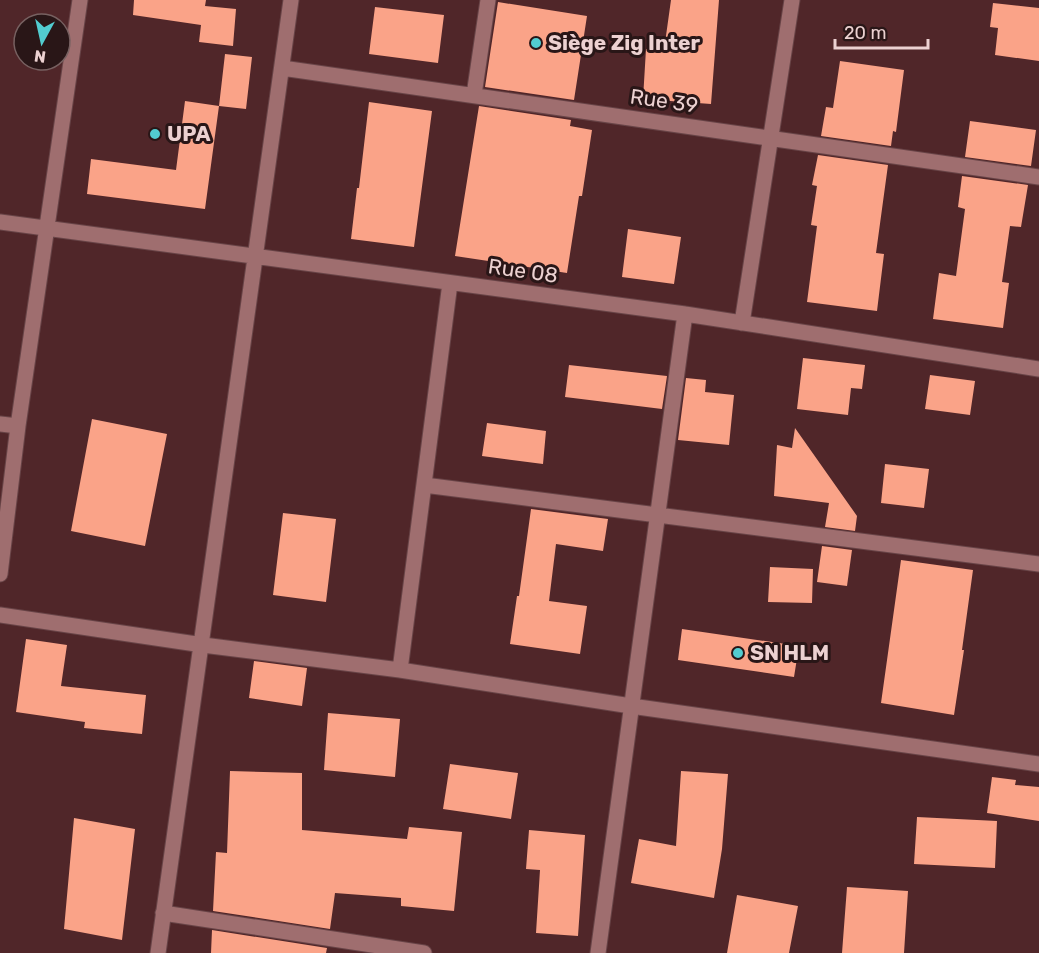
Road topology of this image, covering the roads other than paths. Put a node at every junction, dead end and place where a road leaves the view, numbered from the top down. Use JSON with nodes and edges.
{"nodes":[{"id":1,"x":80,"y":0,"type":"edge"},
{"id":2,"x":291,"y":0,"type":"edge"},
{"id":3,"x":488,"y":0,"type":"edge"},
{"id":4,"x":792,"y":0,"type":"edge"},
{"id":5,"x":282,"y":68,"type":"junction"},
{"id":6,"x":474,"y":95,"type":"junction"},
{"id":7,"x":772,"y":137,"type":"junction"},
{"id":8,"x":1039,"y":177,"type":"edge"},
{"id":9,"x":0,"y":222,"type":"edge"},
{"id":10,"x":48,"y":228,"type":"junction"},
{"id":11,"x":257,"y":256,"type":"junction"},
{"id":12,"x":450,"y":283,"type":"junction"},
{"id":13,"x":685,"y":314,"type":"junction"},
{"id":14,"x":742,"y":323,"type":"junction"},
{"id":15,"x":1039,"y":369,"type":"edge"},
{"id":16,"x":0,"y":424,"type":"edge"},
{"id":17,"x":18,"y":426,"type":"junction"},
{"id":18,"x":424,"y":484,"type":"junction"},
{"id":19,"x":659,"y":515,"type":"junction"},
{"id":20,"x":1039,"y":564,"type":"edge"},
{"id":21,"x":0,"y":574,"type":"edge"},
{"id":22,"x":0,"y":615,"type":"edge"},
{"id":23,"x":202,"y":645,"type":"junction"},
{"id":24,"x":400,"y":670,"type":"junction"},
{"id":25,"x":631,"y":706,"type":"junction"},
{"id":26,"x":1039,"y":764,"type":"edge"},
{"id":27,"x":163,"y":913,"type":"junction"},
{"id":28,"x":158,"y":953,"type":"edge"},
{"id":29,"x":424,"y":953,"type":"edge"},
{"id":30,"x":598,"y":953,"type":"edge"}],
"edges":[{"from":1,"to":10,"type":"street"},
{"from":2,"to":5,"type":"street"},
{"from":3,"to":6,"type":"street"},
{"from":4,"to":7,"type":"street"},
{"from":5,"to":6,"type":"street","name":"Rue 39"},
{"from":5,"to":11,"type":"street"},
{"from":6,"to":7,"type":"street","name":"Rue 39"},
{"from":7,"to":8,"type":"street","name":"Rue 39"},
{"from":7,"to":14,"type":"street"},
{"from":9,"to":10,"type":"street","name":"Rue 08"},
{"from":10,"to":11,"type":"street","name":"Rue 08"},
{"from":10,"to":17,"type":"street"},
{"from":11,"to":12,"type":"street","name":"Rue 08"},
{"from":11,"to":23,"type":"street"},
{"from":12,"to":13,"type":"street","name":"Rue 08"},
{"from":12,"to":18,"type":"street"},
{"from":13,"to":14,"type":"street","name":"Rue 08"},
{"from":13,"to":19,"type":"street"},
{"from":14,"to":15,"type":"street","name":"Rue 08"},
{"from":16,"to":17,"type":"street"},
{"from":17,"to":21,"type":"street"},
{"from":18,"to":19,"type":"street"},
{"from":18,"to":24,"type":"street"},
{"from":19,"to":20,"type":"street"},
{"from":19,"to":25,"type":"street"},
{"from":22,"to":23,"type":"street"},
{"from":23,"to":24,"type":"street"},
{"from":23,"to":27,"type":"street"},
{"from":24,"to":25,"type":"street"},
{"from":25,"to":26,"type":"street"},
{"from":25,"to":30,"type":"street"},
{"from":27,"to":28,"type":"street"},
{"from":27,"to":29,"type":"street"}]}
